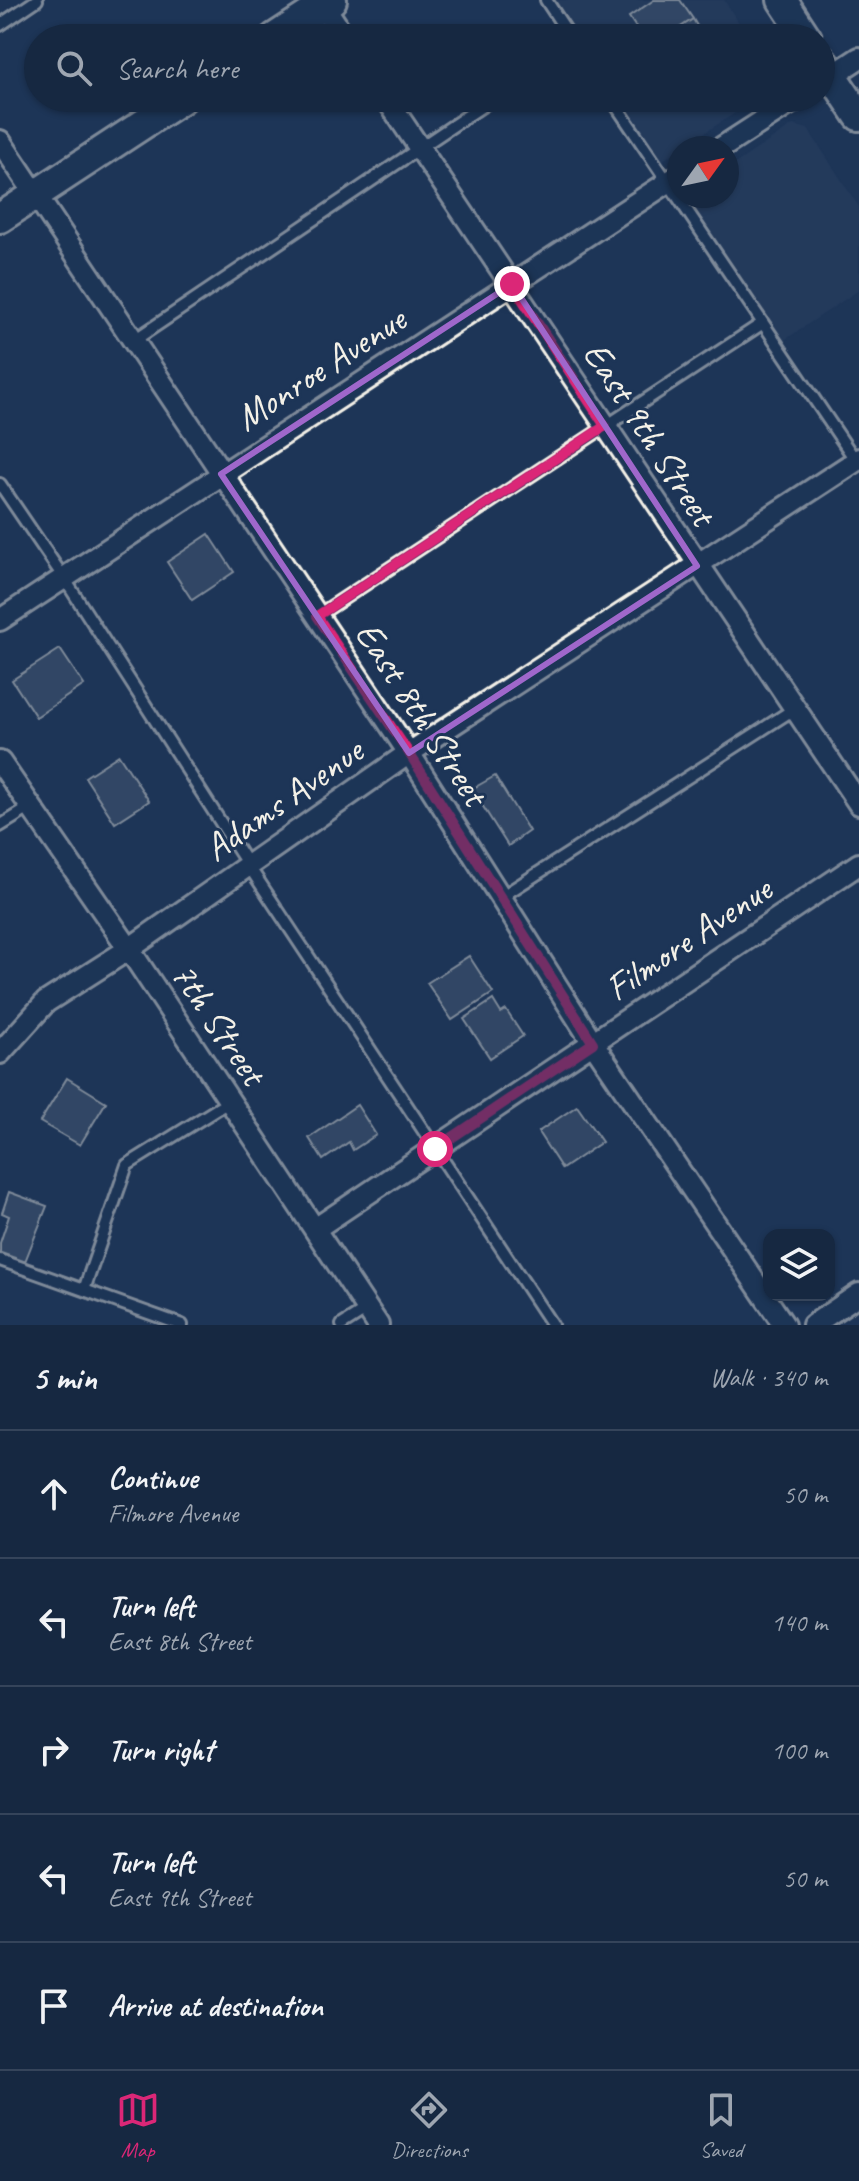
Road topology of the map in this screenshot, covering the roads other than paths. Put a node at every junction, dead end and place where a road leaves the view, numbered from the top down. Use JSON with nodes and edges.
{"nodes":[{"id":1,"x":37,"y":0,"type":"edge"},
{"id":2,"x":546,"y":0,"type":"edge"},
{"id":3,"x":782,"y":0,"type":"edge"},
{"id":4,"x":325,"y":2,"type":"edge"},
{"id":5,"x":294,"y":24,"type":"edge"},
{"id":6,"x":337,"y":24,"type":"edge"},
{"id":7,"x":562,"y":24,"type":"edge"},
{"id":8,"x":798,"y":24,"type":"edge"},
{"id":9,"x":0,"y":25,"type":"edge"},
{"id":10,"x":859,"y":58,"type":"edge"},
{"id":11,"x":835,"y":69,"type":"edge"},
{"id":12,"x":835,"y":86,"type":"edge"},
{"id":13,"x":162,"y":112,"type":"edge"},
{"id":14,"x":395,"y":112,"type":"edge"},
{"id":15,"x":474,"y":112,"type":"edge"},
{"id":16,"x":622,"y":112,"type":"edge"},
{"id":17,"x":776,"y":112,"type":"edge"},
{"id":18,"x":859,"y":116,"type":"edge"},
{"id":19,"x":739,"y":136,"type":"edge"},
{"id":20,"x":0,"y":141,"type":"edge"},
{"id":21,"x":420,"y":149,"type":"junction"},
{"id":22,"x":667,"y":171,"type":"edge"},
{"id":23,"x":667,"y":183,"type":"edge"},
{"id":24,"x":36,"y":195,"type":"junction"},
{"id":25,"x":691,"y":208,"type":"edge"},
{"id":26,"x":0,"y":218,"type":"edge"},
{"id":27,"x":512,"y":284,"type":"junction"},
{"id":28,"x":763,"y":323,"type":"junction"},
{"id":29,"x":133,"y":341,"type":"junction"},
{"id":30,"x":605,"y":426,"type":"junction"},
{"id":31,"x":858,"y":461,"type":"edge"},
{"id":32,"x":221,"y":474,"type":"junction"},
{"id":33,"x":0,"y":484,"type":"edge"},
{"id":34,"x":697,"y":566,"type":"junction"},
{"id":35,"x":64,"y":578,"type":"junction"},
{"id":36,"x":317,"y":616,"type":"junction"},
{"id":37,"x":0,"y":620,"type":"edge"},
{"id":38,"x":794,"y":709,"type":"junction"},
{"id":39,"x":409,"y":753,"type":"junction"},
{"id":40,"x":0,"y":762,"type":"edge"},
{"id":41,"x":859,"y":804,"type":"edge"},
{"id":42,"x":31,"y":807,"type":"junction"},
{"id":43,"x":0,"y":826,"type":"edge"},
{"id":44,"x":859,"y":864,"type":"edge"},
{"id":45,"x":248,"y":865,"type":"junction"},
{"id":46,"x":501,"y":897,"type":"junction"},
{"id":47,"x":129,"y":949,"type":"junction"},
{"id":48,"x":593,"y":1043,"type":"junction"},
{"id":49,"x":0,"y":1053,"type":"edge"},
{"id":50,"x":230,"y":1101,"type":"junction"},
{"id":51,"x":435,"y":1149,"type":"junction"},
{"id":52,"x":315,"y":1229,"type":"junction"},
{"id":53,"x":0,"y":1260,"type":"edge"},
{"id":54,"x":84,"y":1290,"type":"junction"},
{"id":55,"x":859,"y":1294,"type":"edge"},
{"id":56,"x":372,"y":1317,"type":"edge"},
{"id":57,"x":182,"y":1325,"type":"edge"},
{"id":58,"x":342,"y":1325,"type":"edge"},
{"id":59,"x":552,"y":1325,"type":"edge"},
{"id":60,"x":784,"y":1325,"type":"edge"},
{"id":61,"x":813,"y":1325,"type":"edge"}],
"edges":[{"from":1,"to":9,"type":"lane"},
{"from":2,"to":7,"type":"lane"},
{"from":3,"to":8,"type":"street"},
{"from":4,"to":5,"type":"street"},
{"from":4,"to":6,"type":"street"},
{"from":10,"to":11,"type":"street"},
{"from":12,"to":18,"type":"street"},
{"from":13,"to":24,"type":"street"},
{"from":14,"to":21,"type":"street","name":"East 9th Street"},
{"from":15,"to":21,"type":"lane"},
{"from":16,"to":22,"type":"lane"},
{"from":17,"to":19,"type":"street"},
{"from":20,"to":24,"type":"street","name":"East 8th Street"},
{"from":21,"to":27,"type":"street","name":"East 9th Street"},
{"from":21,"to":29,"type":"lane"},
{"from":23,"to":27,"type":"street","name":"Monroe Avenue"},
{"from":24,"to":26,"type":"street"},
{"from":24,"to":29,"type":"street","name":"East 8th Street"},
{"from":25,"to":28,"type":"lane"},
{"from":27,"to":30,"type":"street","name":"East 9th Street"},
{"from":27,"to":32,"type":"street","name":"Monroe Avenue"},
{"from":28,"to":30,"type":"lane"},
{"from":28,"to":31,"type":"lane"},
{"from":29,"to":32,"type":"street","name":"East 8th Street"},
{"from":30,"to":34,"type":"street","name":"East 9th Street"},
{"from":30,"to":36,"type":"lane"},
{"from":31,"to":34,"type":"street","name":"Adams Avenue"},
{"from":32,"to":35,"type":"street","name":"Monroe Avenue"},
{"from":32,"to":36,"type":"street","name":"East 8th Street"},
{"from":33,"to":35,"type":"lane"},
{"from":34,"to":38,"type":"street","name":"East 9th Street"},
{"from":34,"to":39,"type":"street","name":"Adams Avenue"},
{"from":35,"to":37,"type":"street","name":"Monroe Avenue"},
{"from":35,"to":45,"type":"lane"},
{"from":36,"to":39,"type":"street","name":"East 8th Street"},
{"from":38,"to":41,"type":"street","name":"East 9th Street"},
{"from":38,"to":46,"type":"lane"},
{"from":39,"to":45,"type":"street","name":"Adams Avenue"},
{"from":39,"to":46,"type":"street","name":"East 8th Street"},
{"from":40,"to":42,"type":"street","name":"7th Street"},
{"from":42,"to":43,"type":"lane"},
{"from":42,"to":47,"type":"street","name":"7th Street"},
{"from":44,"to":48,"type":"street","name":"Filmore Avenue"},
{"from":45,"to":47,"type":"street","name":"Adams Avenue"},
{"from":45,"to":51,"type":"lane"},
{"from":46,"to":48,"type":"street","name":"East 8th Street"},
{"from":47,"to":49,"type":"street","name":"Adams Avenue"},
{"from":47,"to":50,"type":"street","name":"7th Street"},
{"from":48,"to":51,"type":"street","name":"Filmore Avenue"},
{"from":48,"to":60,"type":"street","name":"East 8th Street"},
{"from":50,"to":52,"type":"street","name":"7th Street"},
{"from":50,"to":54,"type":"lane"},
{"from":51,"to":52,"type":"street","name":"Filmore Avenue"},
{"from":51,"to":59,"type":"lane"},
{"from":52,"to":56,"type":"street","name":"7th Street"},
{"from":53,"to":54,"type":"lane"},
{"from":54,"to":57,"type":"lane"},
{"from":55,"to":61,"type":"street"},
{"from":56,"to":58,"type":"lane"}]}
